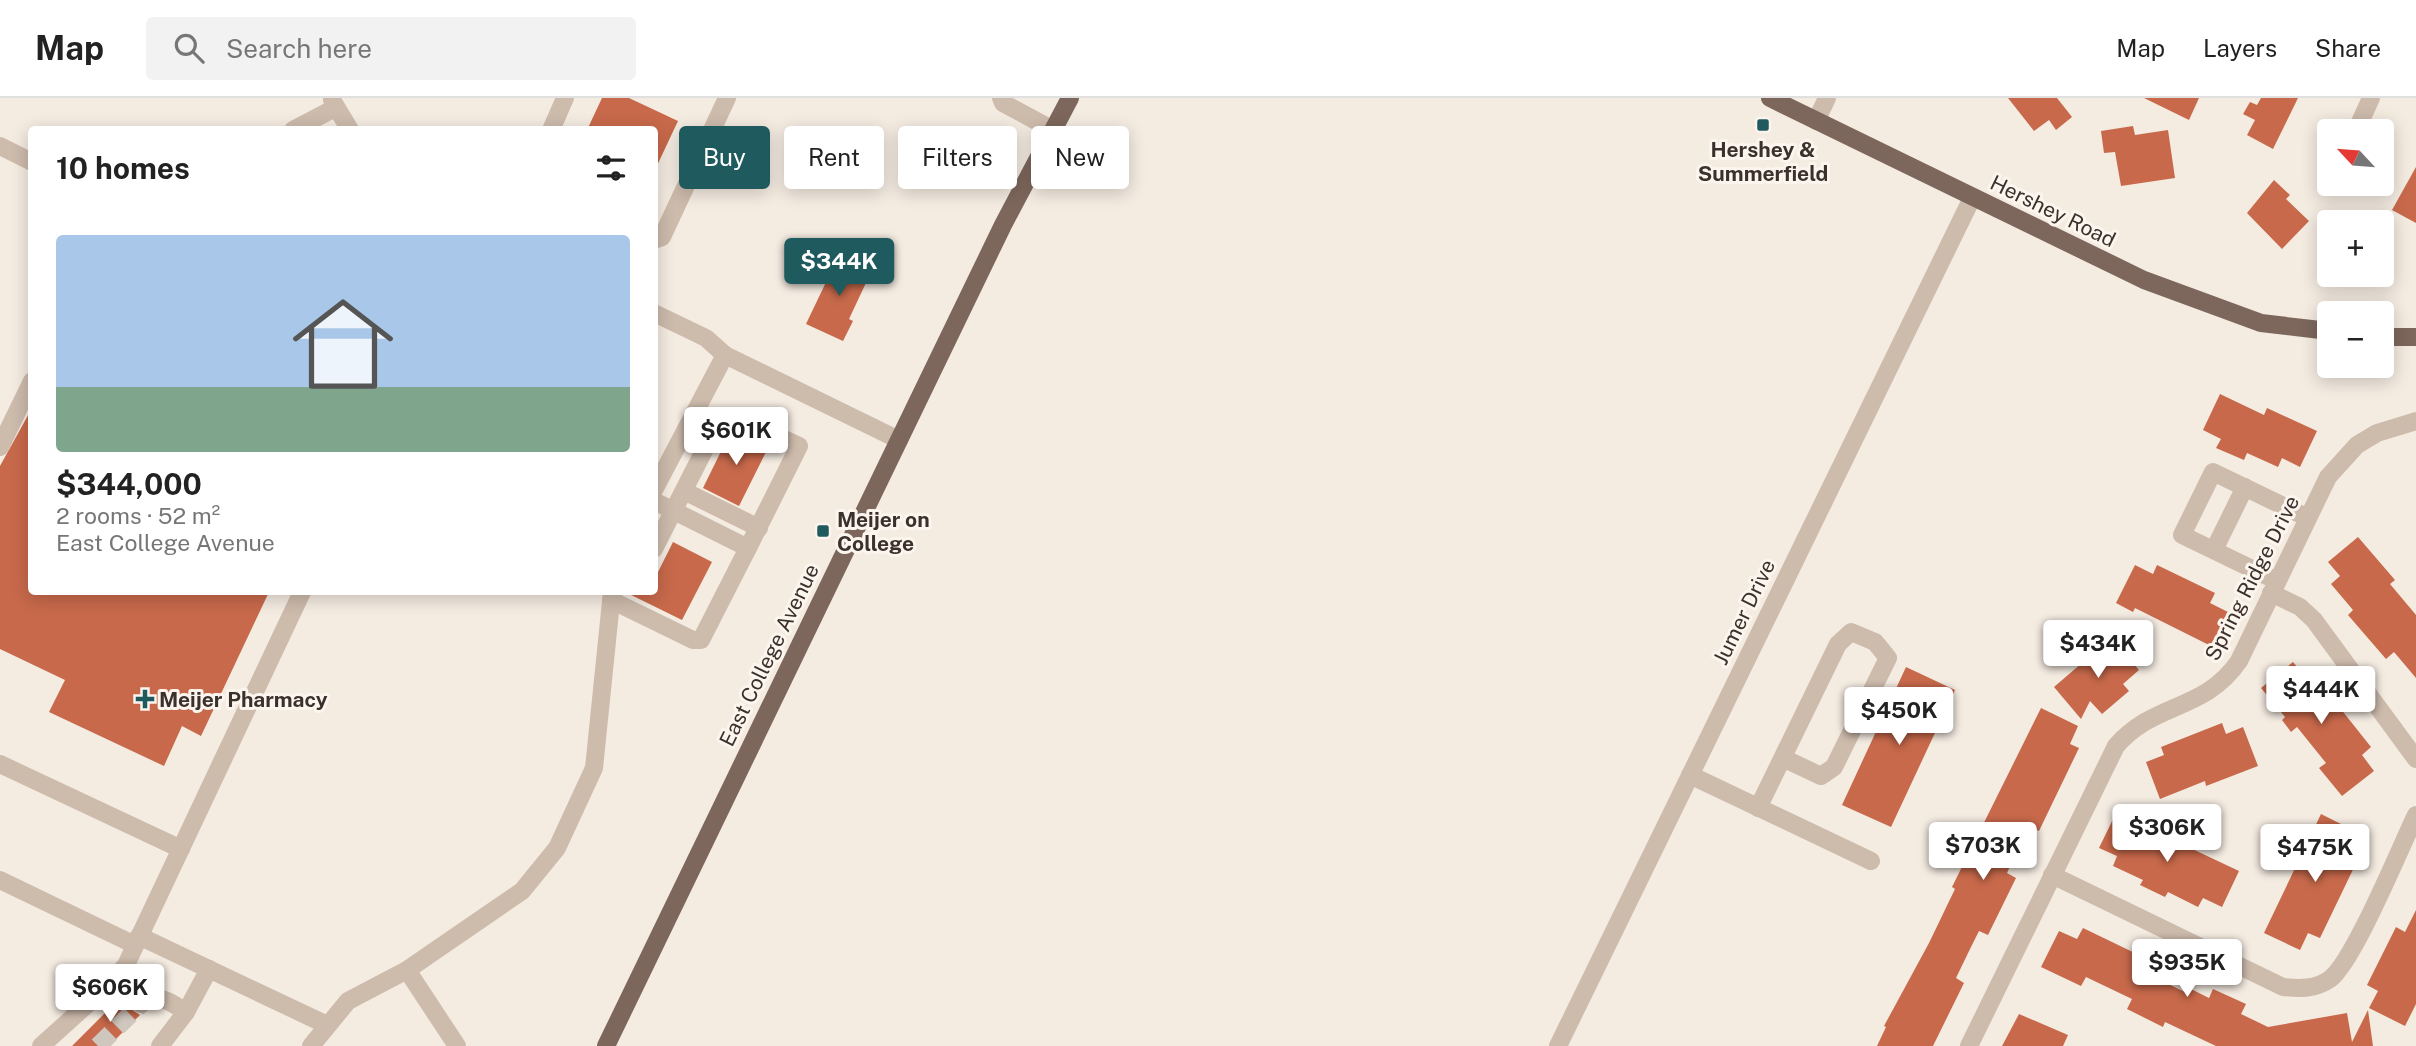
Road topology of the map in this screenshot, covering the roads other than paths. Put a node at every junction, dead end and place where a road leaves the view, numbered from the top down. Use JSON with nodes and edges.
{"nodes":[{"id":1,"x":565,"y":98,"type":"edge"},
{"id":2,"x":727,"y":98,"type":"edge"},
{"id":3,"x":1001,"y":98,"type":"edge"},
{"id":4,"x":1070,"y":98,"type":"edge"},
{"id":5,"x":1770,"y":98,"type":"edge"},
{"id":6,"x":1827,"y":98,"type":"edge"},
{"id":7,"x":2371,"y":98,"type":"edge"},
{"id":8,"x":333,"y":103,"type":"edge"},
{"id":9,"x":1799,"y":105,"type":"edge"},
{"id":10,"x":2361,"y":119,"type":"edge"},
{"id":11,"x":1816,"y":121,"type":"junction"},
{"id":12,"x":299,"y":126,"type":"edge"},
{"id":13,"x":347,"y":126,"type":"edge"},
{"id":14,"x":553,"y":126,"type":"edge"},
{"id":15,"x":1046,"y":126,"type":"edge"},
{"id":16,"x":1055,"y":126,"type":"edge"},
{"id":17,"x":0,"y":146,"type":"edge"},
{"id":18,"x":28,"y":160,"type":"edge"},
{"id":19,"x":1031,"y":172,"type":"edge"},
{"id":20,"x":1972,"y":198,"type":"junction"},
{"id":21,"x":658,"y":238,"type":"edge"},
{"id":22,"x":658,"y":315,"type":"edge"},
{"id":23,"x":2317,"y":330,"type":"edge"},
{"id":24,"x":2394,"y":337,"type":"edge"},
{"id":25,"x":2416,"y":338,"type":"edge"},
{"id":26,"x":726,"y":355,"type":"junction"},
{"id":27,"x":28,"y":389,"type":"edge"},
{"id":28,"x":2416,"y":421,"type":"edge"},
{"id":29,"x":899,"y":440,"type":"junction"},
{"id":30,"x":0,"y":447,"type":"edge"},
{"id":31,"x":658,"y":482,"type":"edge"},
{"id":32,"x":2245,"y":487,"type":"junction"},
{"id":33,"x":684,"y":491,"type":"junction"},
{"id":34,"x":658,"y":503,"type":"edge"},
{"id":35,"x":674,"y":510,"type":"junction"},
{"id":36,"x":2308,"y":518,"type":"junction"},
{"id":37,"x":759,"y":528,"type":"junction"},
{"id":38,"x":658,"y":541,"type":"edge"},
{"id":39,"x":748,"y":548,"type":"junction"},
{"id":40,"x":2214,"y":550,"type":"junction"},
{"id":41,"x":2274,"y":587,"type":"junction"},
{"id":42,"x":301,"y":595,"type":"edge"},
{"id":43,"x":621,"y":597,"type":"edge"},
{"id":44,"x":1783,"y":758,"type":"junction"},
{"id":45,"x":2416,"y":759,"type":"edge"},
{"id":46,"x":0,"y":764,"type":"edge"},
{"id":47,"x":1690,"y":775,"type":"junction"},
{"id":48,"x":1759,"y":807,"type":"junction"},
{"id":49,"x":2416,"y":816,"type":"edge"},
{"id":50,"x":181,"y":849,"type":"junction"},
{"id":51,"x":1871,"y":861,"type":"dead end"},
{"id":52,"x":2052,"y":875,"type":"junction"},
{"id":53,"x":0,"y":880,"type":"edge"},
{"id":54,"x":137,"y":941,"type":"junction"},
{"id":55,"x":209,"y":969,"type":"junction"},
{"id":56,"x":407,"y":970,"type":"junction"},
{"id":57,"x":141,"y":1004,"type":"tunnel mouth"},
{"id":58,"x":186,"y":1012,"type":"junction"},
{"id":59,"x":327,"y":1025,"type":"junction"},
{"id":60,"x":41,"y":1046,"type":"edge"},
{"id":61,"x":160,"y":1046,"type":"edge"},
{"id":62,"x":311,"y":1046,"type":"edge"},
{"id":63,"x":457,"y":1046,"type":"edge"},
{"id":64,"x":606,"y":1046,"type":"edge"},
{"id":65,"x":1558,"y":1046,"type":"edge"},
{"id":66,"x":1969,"y":1046,"type":"edge"}],
"edges":[{"from":1,"to":14,"type":"street"},
{"from":2,"to":21,"type":"street"},
{"from":3,"to":15,"type":"street"},
{"from":4,"to":16,"type":"main road","name":"East College Avenue"},
{"from":5,"to":9,"type":"main road","name":"Hershey Road"},
{"from":6,"to":11,"type":"street"},
{"from":7,"to":10,"type":"street"},
{"from":8,"to":12,"type":"street"},
{"from":8,"to":13,"type":"street"},
{"from":9,"to":11,"type":"main road","name":"Hershey Road"},
{"from":11,"to":20,"type":"main road","name":"Hershey Road"},
{"from":17,"to":18,"type":"street"},
{"from":19,"to":29,"type":"main road","name":"East College Avenue"},
{"from":20,"to":23,"type":"main road","name":"Hershey Road"},
{"from":20,"to":47,"type":"street","name":"Jumer Drive"},
{"from":22,"to":26,"type":"street"},
{"from":24,"to":25,"type":"main road"},
{"from":26,"to":29,"type":"street"},
{"from":26,"to":31,"type":"street"},
{"from":27,"to":30,"type":"street"},
{"from":28,"to":36,"type":"street","name":"Spring Ridge Drive"},
{"from":29,"to":64,"type":"main road","name":"East College Avenue"},
{"from":32,"to":36,"type":"street"},
{"from":32,"to":40,"type":"street"},
{"from":32,"to":40,"type":"street"},
{"from":33,"to":35,"type":"street"},
{"from":33,"to":37,"type":"street"},
{"from":33,"to":37,"type":"street"},
{"from":34,"to":35,"type":"street"},
{"from":35,"to":38,"type":"street"},
{"from":35,"to":39,"type":"street"},
{"from":36,"to":41,"type":"street","name":"Spring Ridge Drive"},
{"from":37,"to":39,"type":"street"},
{"from":39,"to":43,"type":"street"},
{"from":40,"to":41,"type":"street"},
{"from":41,"to":45,"type":"street"},
{"from":41,"to":52,"type":"street","name":"Spring Ridge Drive"},
{"from":42,"to":50,"type":"street"},
{"from":43,"to":56,"type":"street"},
{"from":44,"to":44,"type":"street"},
{"from":44,"to":48,"type":"street"},
{"from":46,"to":50,"type":"street"},
{"from":47,"to":48,"type":"street"},
{"from":47,"to":65,"type":"street","name":"Jumer Drive"},
{"from":48,"to":51,"type":"street"},
{"from":49,"to":52,"type":"street"},
{"from":50,"to":54,"type":"street"},
{"from":52,"to":66,"type":"street","name":"Spring Ridge Drive"},
{"from":53,"to":54,"type":"street"},
{"from":54,"to":55,"type":"street"},
{"from":54,"to":60,"type":"street"},
{"from":55,"to":58,"type":"street"},
{"from":55,"to":59,"type":"street"},
{"from":56,"to":59,"type":"street"},
{"from":56,"to":63,"type":"street"},
{"from":57,"to":58,"type":"street"},
{"from":58,"to":61,"type":"street"},
{"from":59,"to":62,"type":"street"}]}
